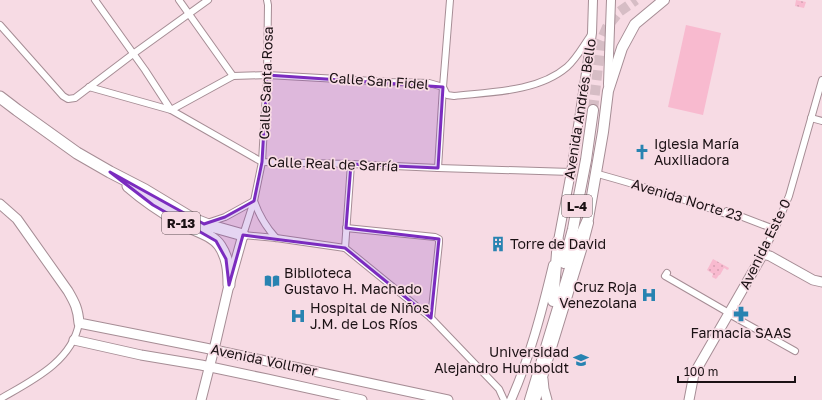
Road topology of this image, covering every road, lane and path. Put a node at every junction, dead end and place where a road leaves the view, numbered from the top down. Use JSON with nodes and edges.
{"nodes":[{"id":1,"x":94,"y":0,"type":"edge"},
{"id":2,"x":179,"y":0,"type":"edge"},
{"id":3,"x":208,"y":0,"type":"edge"},
{"id":4,"x":267,"y":0,"type":"edge"},
{"id":5,"x":450,"y":0,"type":"edge"},
{"id":6,"x":593,"y":0,"type":"edge"},
{"id":7,"x":611,"y":0,"type":"edge"},
{"id":8,"x":664,"y":0,"type":"edge"},
{"id":9,"x":189,"y":14,"type":"junction"},
{"id":10,"x":0,"y":25,"type":"edge"},
{"id":11,"x":592,"y":33,"type":"junction"},
{"id":12,"x":133,"y":54,"type":"junction"},
{"id":13,"x":267,"y":74,"type":"junction"},
{"id":14,"x":232,"y":76,"type":"junction"},
{"id":15,"x":822,"y":80,"type":"edge"},
{"id":16,"x":89,"y":87,"type":"junction"},
{"id":17,"x":443,"y":87,"type":"junction"},
{"id":18,"x":608,"y":91,"type":"junction"},
{"id":19,"x":0,"y":97,"type":"edge"},
{"id":20,"x":171,"y":110,"type":"junction"},
{"id":21,"x":593,"y":110,"type":"tunnel mouth"},
{"id":22,"x":811,"y":118,"type":"junction"},
{"id":23,"x":822,"y":121,"type":"edge"},
{"id":24,"x":603,"y":132,"type":"junction"},
{"id":25,"x":262,"y":162,"type":"junction"},
{"id":26,"x":351,"y":164,"type":"junction"},
{"id":27,"x":438,"y":168,"type":"junction"},
{"id":28,"x":110,"y":172,"type":"junction"},
{"id":29,"x":571,"y":172,"type":"junction"},
{"id":30,"x":598,"y":174,"type":"junction"},
{"id":31,"x":254,"y":201,"type":"junction"},
{"id":32,"x":0,"y":204,"type":"edge"},
{"id":33,"x":204,"y":224,"type":"junction"},
{"id":34,"x":346,"y":228,"type":"junction"},
{"id":35,"x":774,"y":229,"type":"junction"},
{"id":36,"x":243,"y":235,"type":"junction"},
{"id":37,"x":276,"y":238,"type":"junction"},
{"id":38,"x":558,"y":241,"type":"junction"},
{"id":39,"x":345,"y":248,"type":"junction"},
{"id":40,"x":763,"y":254,"type":"junction"},
{"id":41,"x":669,"y":276,"type":"dead end"},
{"id":42,"x":822,"y":282,"type":"edge"},
{"id":43,"x":229,"y":285,"type":"junction"},
{"id":44,"x":553,"y":301,"type":"junction"},
{"id":45,"x":729,"y":314,"type":"junction"},
{"id":46,"x":430,"y":318,"type":"junction"},
{"id":47,"x":78,"y":323,"type":"junction"},
{"id":48,"x":74,"y":340,"type":"junction"},
{"id":49,"x":214,"y":350,"type":"junction"},
{"id":50,"x":795,"y":351,"type":"dead end"},
{"id":51,"x":209,"y":367,"type":"junction"},
{"id":52,"x":543,"y":380,"type":"junction"},
{"id":53,"x":0,"y":399,"type":"edge"},
{"id":54,"x":201,"y":400,"type":"edge"},
{"id":55,"x":362,"y":400,"type":"edge"},
{"id":56,"x":448,"y":400,"type":"edge"},
{"id":57,"x":504,"y":400,"type":"edge"},
{"id":58,"x":512,"y":400,"type":"edge"},
{"id":59,"x":523,"y":400,"type":"edge"},
{"id":60,"x":530,"y":400,"type":"edge"},
{"id":61,"x":537,"y":400,"type":"edge"},
{"id":62,"x":547,"y":400,"type":"edge"},
{"id":63,"x":689,"y":400,"type":"edge"}],
"edges":[{"from":1,"to":12,"type":"street","name":"Calle Real de Sarría"},
{"from":2,"to":9,"type":"street"},
{"from":3,"to":9,"type":"street"},
{"from":4,"to":13,"type":"street","name":"Calle Santa Rosa"},
{"from":5,"to":17,"type":"street"},
{"from":6,"to":11,"type":"street","name":"Avenida Andrés Bello"},
{"from":7,"to":18,"type":"street","name":"Avenida Andrés Bello"},
{"from":8,"to":18,"type":"main road","number":"L-4"},
{"from":9,"to":12,"type":"street"},
{"from":9,"to":14,"type":"street"},
{"from":10,"to":16,"type":"street"},
{"from":11,"to":17,"type":"street","name":"Calle San Fidel"},
{"from":11,"to":29,"type":"street","name":"Avenida Andrés Bello"},
{"from":12,"to":16,"type":"street"},
{"from":12,"to":20,"type":"street","name":"Calle Real de Sarría"},
{"from":13,"to":14,"type":"street","name":"Calle San Fidel"},
{"from":13,"to":17,"type":"street","name":"Calle San Fidel"},
{"from":13,"to":25,"type":"street","name":"Calle Santa Rosa"},
{"from":14,"to":20,"type":"street","name":"Calle San Fidel"},
{"from":15,"to":22,"type":"street","name":"Avenida Este 0"},
{"from":16,"to":20,"type":"street"},
{"from":17,"to":27,"type":"street"},
{"from":18,"to":24,"type":"main road","name":"Avenida Andrés Bello","number":"L-4"},
{"from":19,"to":28,"type":"highway","number":"R-13"},
{"from":20,"to":25,"type":"street","name":"Calle Real de Sarría"},
{"from":21,"to":44,"type":"main road","number":"L-4"},
{"from":22,"to":23,"type":"street"},
{"from":22,"to":35,"type":"street","name":"Avenida Este 0"},
{"from":24,"to":30,"type":"street","number":"L-4"},
{"from":24,"to":60,"type":"main road","name":"Avenida Andrés Bello","number":"L-4"},
{"from":25,"to":26,"type":"street","name":"Calle Real de Sarría"},
{"from":25,"to":31,"type":"street","name":"Calle Santa Rosa"},
{"from":26,"to":27,"type":"street","name":"Calle Real de Sarría"},
{"from":26,"to":34,"type":"street"},
{"from":27,"to":29,"type":"street","name":"Calle Real de Sarría"},
{"from":28,"to":33,"type":"highway","number":"R-13"},
{"from":28,"to":43,"type":"highway","number":"R-13"},
{"from":29,"to":38,"type":"street","name":"Avenida Andrés Bello"},
{"from":30,"to":35,"type":"street","name":"Avenida Norte 23"},
{"from":30,"to":52,"type":"street","number":"L-4"},
{"from":31,"to":33,"type":"street"},
{"from":31,"to":36,"type":"street","name":"Calle Santa Rosa"},
{"from":31,"to":37,"type":"street"},
{"from":32,"to":47,"type":"main road"},
{"from":33,"to":36,"type":"highway","number":"R-13"},
{"from":34,"to":39,"type":"street"},
{"from":34,"to":46,"type":"street"},
{"from":35,"to":40,"type":"street","name":"Avenida Este 0"},
{"from":36,"to":37,"type":"street"},
{"from":36,"to":43,"type":"main road","number":"R-13"},
{"from":37,"to":39,"type":"street"},
{"from":38,"to":44,"type":"main road","number":"L-4"},
{"from":38,"to":58,"type":"street","name":"Avenida Andrés Bello"},
{"from":39,"to":46,"type":"street"},
{"from":40,"to":42,"type":"main road"},
{"from":40,"to":45,"type":"main road","name":"Avenida Este 0"},
{"from":41,"to":45,"type":"street"},
{"from":43,"to":49,"type":"main road","number":"R-13"},
{"from":44,"to":59,"type":"main road","number":"L-4"},
{"from":45,"to":50,"type":"street"},
{"from":45,"to":63,"type":"main road","name":"Avenida Este 0"},
{"from":46,"to":57,"type":"street"},
{"from":47,"to":48,"type":"street"},
{"from":47,"to":49,"type":"main road","name":"Avenida Vollmer"},
{"from":48,"to":51,"type":"main road","name":"Avenida Vollmer"},
{"from":48,"to":53,"type":"street"},
{"from":49,"to":51,"type":"main road","number":"R-13"},
{"from":49,"to":56,"type":"main road","name":"Avenida Vollmer"},
{"from":51,"to":54,"type":"main road","number":"R-13"},
{"from":51,"to":55,"type":"main road","name":"Avenida Vollmer"},
{"from":52,"to":61,"type":"street","number":"L-4"},
{"from":52,"to":62,"type":"main road"}]}
